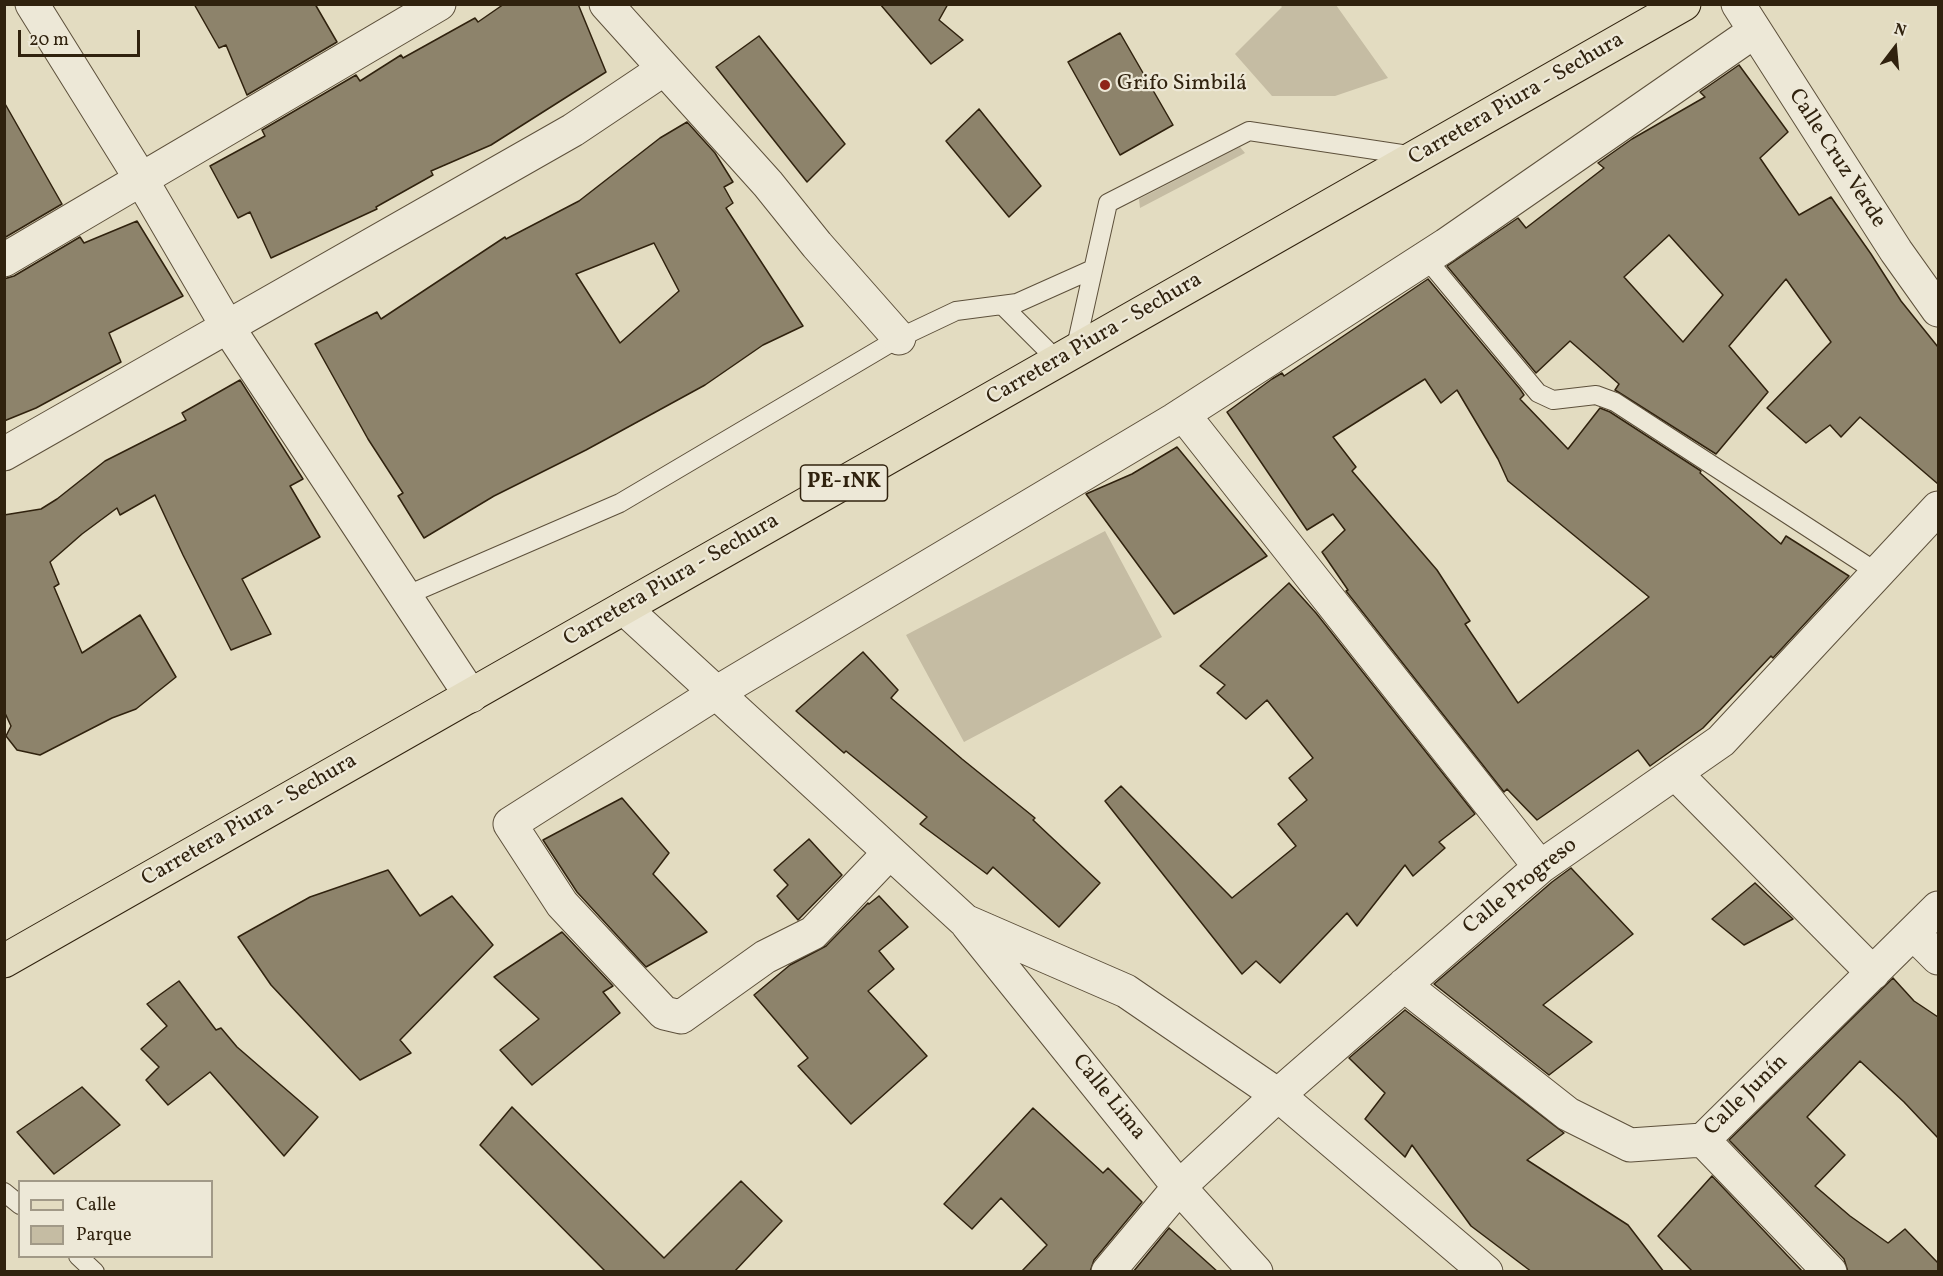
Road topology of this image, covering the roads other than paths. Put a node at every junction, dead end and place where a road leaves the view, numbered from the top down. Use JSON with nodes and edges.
{"nodes":[{"id":1,"x":32,"y":4,"type":"edge"},
{"id":2,"x":439,"y":4,"type":"edge"},
{"id":3,"x":606,"y":4,"type":"edge"},
{"id":4,"x":1684,"y":4,"type":"edge"},
{"id":5,"x":1747,"y":18,"type":"edge"},
{"id":6,"x":664,"y":69,"type":"junction"},
{"id":7,"x":1418,"y":156,"type":"junction"},
{"id":8,"x":141,"y":179,"type":"junction"},
{"id":9,"x":1425,"y":258,"type":"junction"},
{"id":10,"x":4,"y":260,"type":"edge"},
{"id":11,"x":1093,"y":269,"type":"junction"},
{"id":12,"x":1002,"y":305,"type":"junction"},
{"id":13,"x":1938,"y":310,"type":"edge"},
{"id":14,"x":227,"y":326,"type":"junction"},
{"id":15,"x":899,"y":338,"type":"junction"},
{"id":16,"x":1066,"y":356,"type":"junction"},
{"id":17,"x":1183,"y":414,"type":"junction"},
{"id":18,"x":4,"y":454,"type":"edge"},
{"id":19,"x":1938,"y":508,"type":"edge"},
{"id":20,"x":1878,"y":573,"type":"junction"},
{"id":21,"x":405,"y":596,"type":"junction"},
{"id":22,"x":624,"y":608,"type":"junction"},
{"id":23,"x":716,"y":693,"type":"junction"},
{"id":24,"x":471,"y":696,"type":"junction"},
{"id":25,"x":1675,"y":773,"type":"junction"},
{"id":26,"x":890,"y":852,"type":"junction"},
{"id":27,"x":1540,"y":867,"type":"junction"},
{"id":28,"x":1938,"y":908,"type":"edge"},
{"id":29,"x":965,"y":921,"type":"junction"},
{"id":30,"x":1913,"y":933,"type":"junction"},
{"id":31,"x":1938,"y":958,"type":"edge"},
{"id":32,"x":4,"y":961,"type":"edge"},
{"id":33,"x":1873,"y":973,"type":"junction"},
{"id":34,"x":1404,"y":985,"type":"junction"},
{"id":35,"x":1278,"y":1095,"type":"junction"},
{"id":36,"x":1702,"y":1140,"type":"junction"},
{"id":37,"x":1179,"y":1186,"type":"junction"},
{"id":38,"x":4,"y":1192,"type":"edge"},
{"id":39,"x":18,"y":1203,"type":"edge"},
{"id":40,"x":79,"y":1258,"type":"edge"},
{"id":41,"x":95,"y":1272,"type":"edge"},
{"id":42,"x":1108,"y":1272,"type":"edge"},
{"id":43,"x":1256,"y":1272,"type":"edge"},
{"id":44,"x":1486,"y":1272,"type":"edge"},
{"id":45,"x":1830,"y":1272,"type":"edge"}],
"edges":[{"from":1,"to":8,"type":"street"},
{"from":2,"to":8,"type":"street"},
{"from":3,"to":6,"type":"street"},
{"from":4,"to":7,"type":"main road","name":"Carretera Piura - Sechura","number":"PE-1NK"},
{"from":5,"to":9,"type":"street"},
{"from":5,"to":13,"type":"street","name":"Calle Cruz Verde"},
{"from":6,"to":14,"type":"street"},
{"from":6,"to":15,"type":"street"},
{"from":7,"to":11,"type":"lane"},
{"from":7,"to":16,"type":"main road","name":"Carretera Piura - Sechura","number":"PE-1NK"},
{"from":8,"to":10,"type":"street"},
{"from":8,"to":14,"type":"street"},
{"from":9,"to":17,"type":"street"},
{"from":9,"to":20,"type":"lane"},
{"from":11,"to":12,"type":"lane"},
{"from":11,"to":16,"type":"lane"},
{"from":12,"to":15,"type":"lane"},
{"from":12,"to":16,"type":"lane"},
{"from":14,"to":18,"type":"street"},
{"from":14,"to":21,"type":"street"},
{"from":15,"to":21,"type":"lane"},
{"from":16,"to":22,"type":"main road","name":"Carretera Piura - Sechura","number":"PE-1NK"},
{"from":17,"to":23,"type":"street"},
{"from":17,"to":27,"type":"street"},
{"from":19,"to":20,"type":"street","name":"Calle Progreso"},
{"from":20,"to":25,"type":"street","name":"Calle Progreso"},
{"from":21,"to":24,"type":"street"},
{"from":22,"to":23,"type":"street"},
{"from":22,"to":24,"type":"main road","name":"Carretera Piura - Sechura","number":"PE-1NK"},
{"from":23,"to":26,"type":"street"},
{"from":23,"to":26,"type":"street"},
{"from":24,"to":32,"type":"main road","name":"Carretera Piura - Sechura","number":"PE-1NK"},
{"from":25,"to":27,"type":"street","name":"Calle Progreso"},
{"from":25,"to":33,"type":"street"},
{"from":26,"to":29,"type":"street"},
{"from":27,"to":34,"type":"street","name":"Calle Progreso"},
{"from":28,"to":30,"type":"street","name":"Calle Junín"},
{"from":29,"to":35,"type":"street"},
{"from":29,"to":37,"type":"street","name":"Calle Lima"},
{"from":30,"to":31,"type":"street"},
{"from":30,"to":33,"type":"street","name":"Calle Junín"},
{"from":33,"to":36,"type":"street","name":"Calle Junín"},
{"from":34,"to":35,"type":"street","name":"Calle Progreso"},
{"from":34,"to":36,"type":"street","name":"Calle Junín"},
{"from":35,"to":37,"type":"street","name":"Calle Progreso"},
{"from":35,"to":44,"type":"street"},
{"from":36,"to":45,"type":"street"},
{"from":37,"to":42,"type":"street","name":"Calle Progreso"},
{"from":37,"to":43,"type":"street","name":"Calle Lima"},
{"from":38,"to":39,"type":"lane"},
{"from":40,"to":41,"type":"lane"}]}
